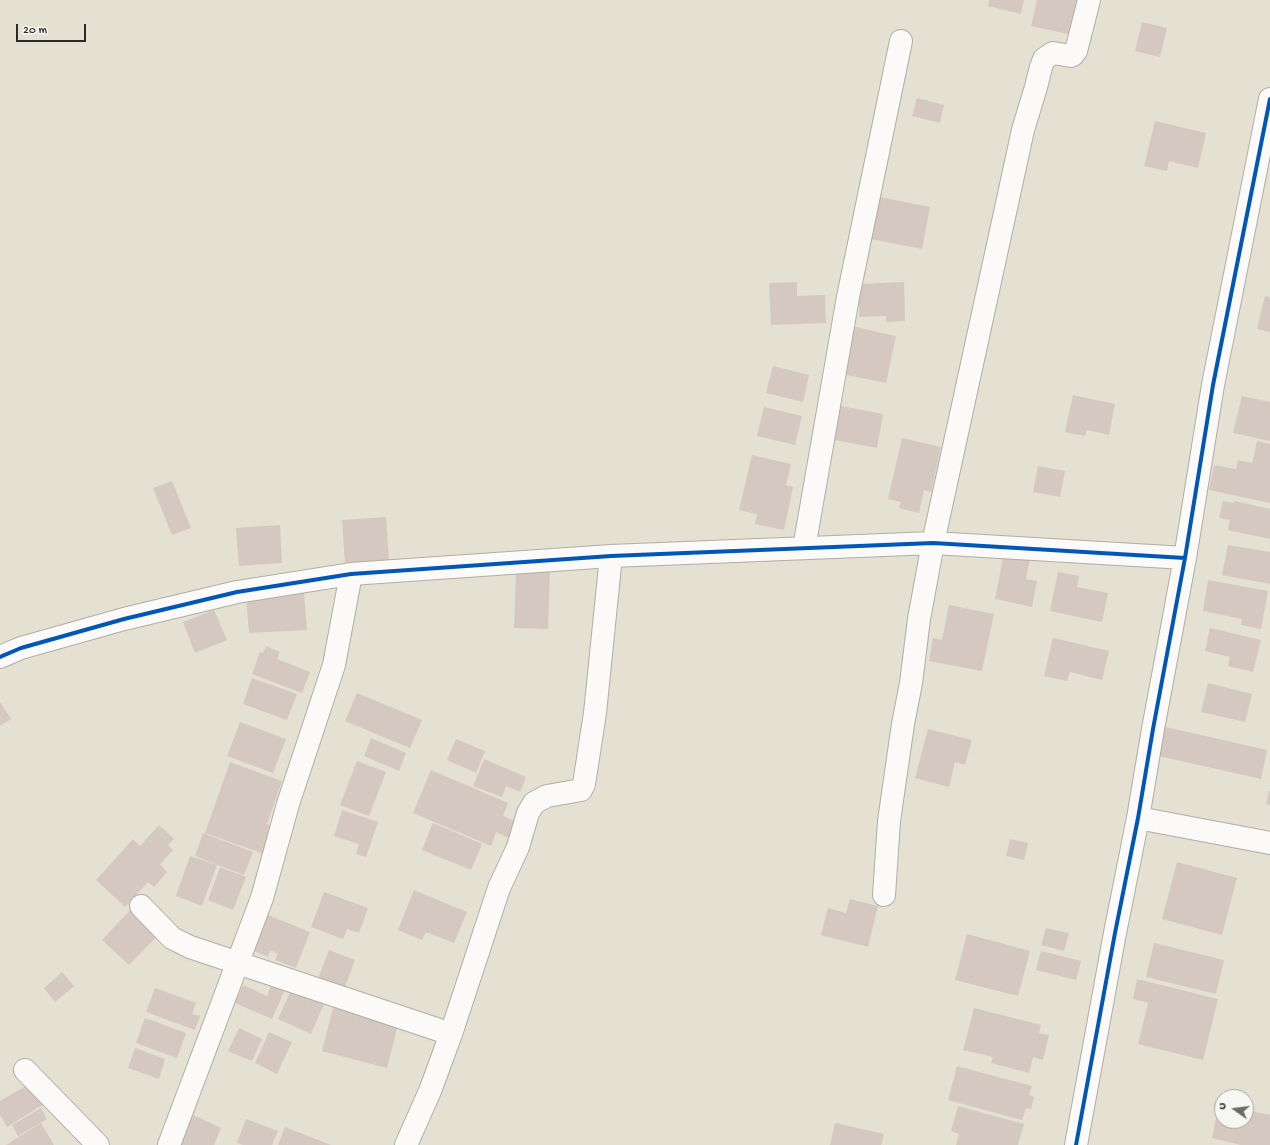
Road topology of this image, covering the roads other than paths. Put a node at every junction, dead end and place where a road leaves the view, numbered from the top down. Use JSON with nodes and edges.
{"nodes":[{"id":1,"x":1089,"y":0,"type":"edge"},
{"id":2,"x":901,"y":41,"type":"dead end"},
{"id":3,"x":1270,"y":99,"type":"edge"},
{"id":4,"x":933,"y":542,"type":"junction"},
{"id":5,"x":804,"y":548,"type":"junction"},
{"id":6,"x":611,"y":556,"type":"junction"},
{"id":7,"x":1185,"y":558,"type":"junction"},
{"id":8,"x":351,"y":574,"type":"junction"},
{"id":9,"x":0,"y":657,"type":"edge"},
{"id":10,"x":1138,"y":818,"type":"junction"},
{"id":11,"x":1270,"y":843,"type":"edge"},
{"id":12,"x":884,"y":895,"type":"dead end"},
{"id":13,"x":141,"y":906,"type":"dead end"},
{"id":14,"x":237,"y":964,"type":"junction"},
{"id":15,"x":451,"y":1034,"type":"junction"},
{"id":16,"x":25,"y":1070,"type":"dead end"},
{"id":17,"x":98,"y":1145,"type":"edge"},
{"id":18,"x":169,"y":1145,"type":"edge"},
{"id":19,"x":406,"y":1145,"type":"edge"},
{"id":20,"x":1076,"y":1145,"type":"edge"}],
"edges":[{"from":1,"to":4,"type":"street"},
{"from":2,"to":5,"type":"street"},
{"from":3,"to":7,"type":"street"},
{"from":4,"to":5,"type":"street"},
{"from":4,"to":7,"type":"street"},
{"from":4,"to":12,"type":"street"},
{"from":5,"to":6,"type":"street"},
{"from":6,"to":8,"type":"street"},
{"from":6,"to":15,"type":"street"},
{"from":7,"to":10,"type":"street"},
{"from":8,"to":9,"type":"street"},
{"from":8,"to":14,"type":"street"},
{"from":10,"to":11,"type":"street"},
{"from":10,"to":20,"type":"street"},
{"from":13,"to":14,"type":"street"},
{"from":14,"to":15,"type":"street"},
{"from":14,"to":18,"type":"street"},
{"from":15,"to":19,"type":"street"},
{"from":16,"to":17,"type":"street"}]}
